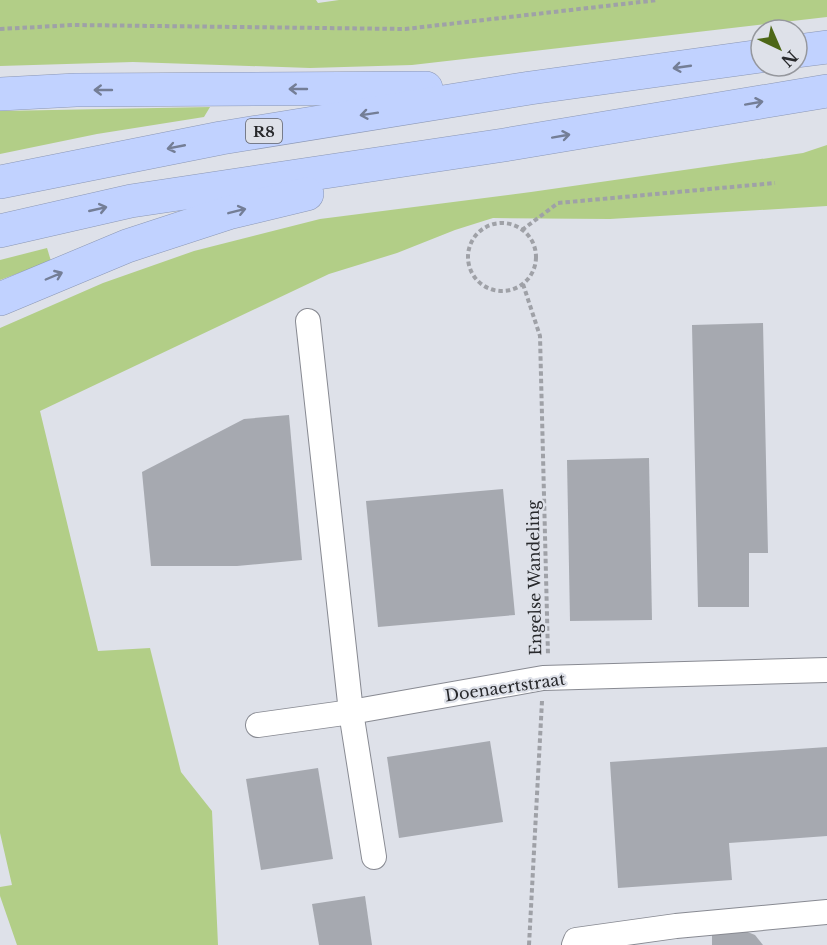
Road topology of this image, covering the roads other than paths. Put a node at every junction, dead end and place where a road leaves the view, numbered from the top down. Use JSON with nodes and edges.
{"nodes":[{"id":1,"x":827,"y":47,"type":"edge"},
{"id":2,"x":809,"y":49,"type":"edge"},
{"id":3,"x":749,"y":58,"type":"edge"},
{"id":4,"x":530,"y":88,"type":"junction"},
{"id":5,"x":827,"y":91,"type":"edge"},
{"id":6,"x":0,"y":94,"type":"edge"},
{"id":7,"x":504,"y":145,"type":"junction"},
{"id":8,"x":0,"y":182,"type":"edge"},
{"id":9,"x":0,"y":231,"type":"edge"},
{"id":10,"x":0,"y":299,"type":"edge"},
{"id":11,"x":308,"y":321,"type":"dead end"},
{"id":12,"x":827,"y":669,"type":"edge"},
{"id":13,"x":351,"y":712,"type":"junction"},
{"id":14,"x":258,"y":725,"type":"dead end"},
{"id":15,"x":374,"y":856,"type":"dead end"},
{"id":16,"x":827,"y":912,"type":"edge"},
{"id":17,"x":634,"y":938,"type":"edge"},
{"id":18,"x":574,"y":945,"type":"edge"}],
"edges":[{"from":1,"to":2,"type":"highway"},
{"from":3,"to":4,"type":"highway","number":"R8","one_way":true},
{"from":4,"to":6,"type":"highway","one_way":true},
{"from":4,"to":8,"type":"highway","number":"R8","one_way":true},
{"from":7,"to":5,"type":"highway","one_way":true},
{"from":9,"to":7,"type":"highway","one_way":true},
{"from":10,"to":7,"type":"highway","one_way":true},
{"from":11,"to":13,"type":"street"},
{"from":12,"to":13,"type":"street","name":"Doenaertstraat"},
{"from":13,"to":14,"type":"street","name":"Doenaertstraat"},
{"from":13,"to":15,"type":"street"},
{"from":16,"to":17,"type":"street"},
{"from":17,"to":18,"type":"street"}]}
